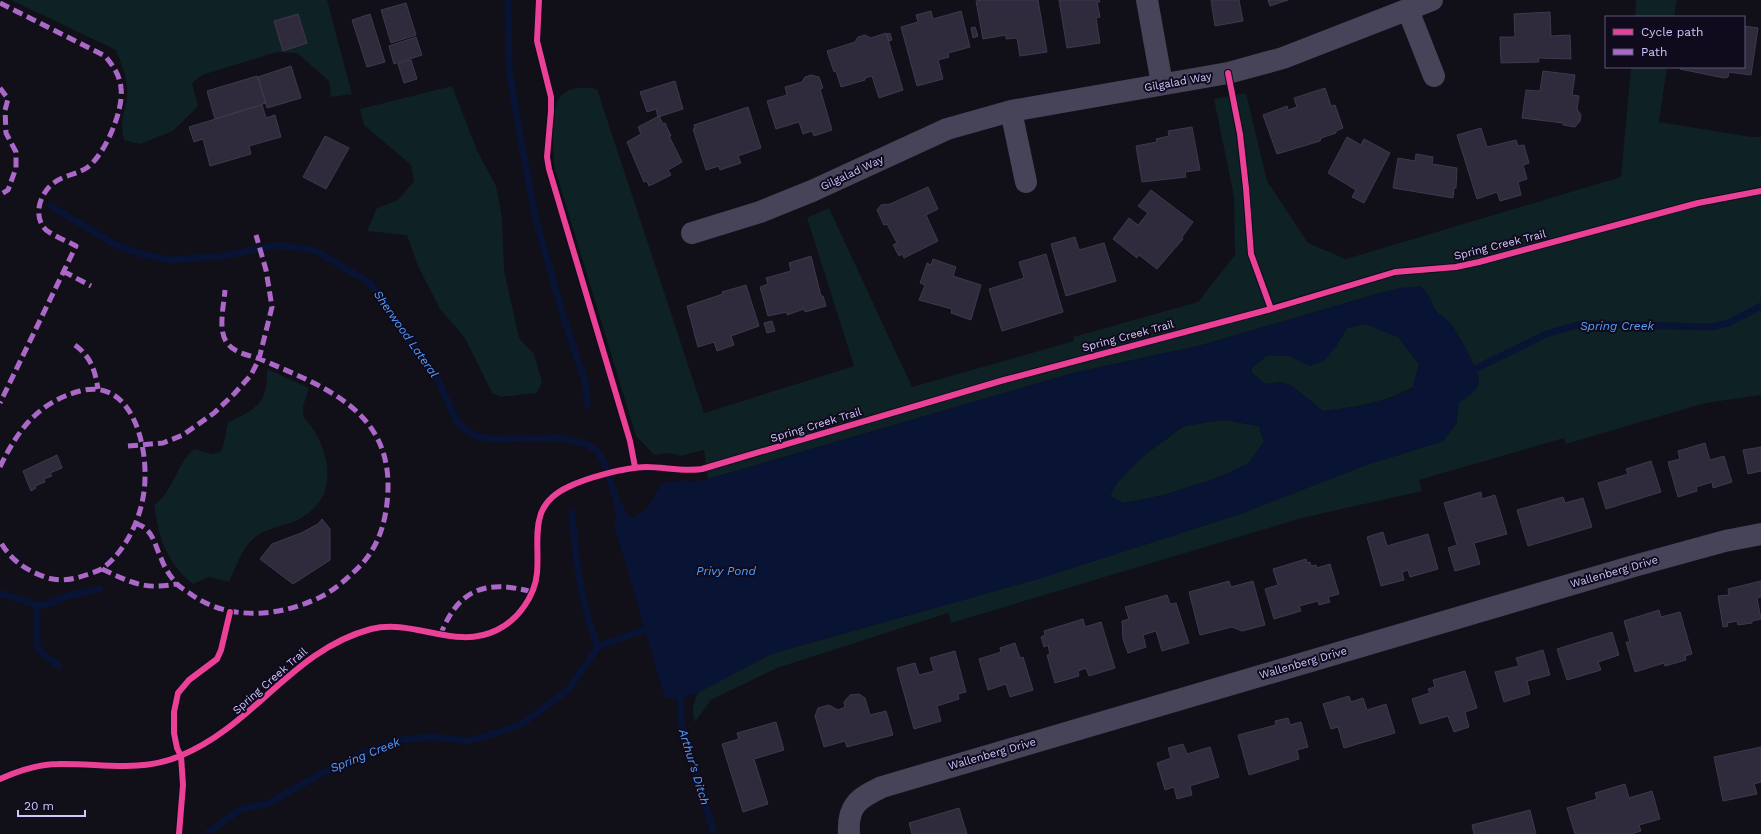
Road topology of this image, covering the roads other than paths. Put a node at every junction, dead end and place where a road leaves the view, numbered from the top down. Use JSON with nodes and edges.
{"nodes":[{"id":1,"x":1147,"y":0,"type":"edge"},
{"id":2,"x":1432,"y":0,"type":"edge"},
{"id":3,"x":1408,"y":10,"type":"junction"},
{"id":4,"x":1434,"y":76,"type":"dead end"},
{"id":5,"x":1162,"y":84,"type":"junction"},
{"id":6,"x":1011,"y":111,"type":"junction"},
{"id":7,"x":1026,"y":182,"type":"dead end"},
{"id":8,"x":692,"y":233,"type":"dead end"},
{"id":9,"x":1761,"y":534,"type":"edge"},
{"id":10,"x":849,"y":834,"type":"edge"}],
"edges":[{"from":1,"to":5,"type":"street"},
{"from":2,"to":3,"type":"street","name":"Gilgalad Way"},
{"from":3,"to":4,"type":"street"},
{"from":3,"to":5,"type":"street","name":"Gilgalad Way"},
{"from":5,"to":6,"type":"street","name":"Gilgalad Way"},
{"from":6,"to":7,"type":"street"},
{"from":6,"to":8,"type":"street","name":"Gilgalad Way"},
{"from":9,"to":10,"type":"street","name":"Wallenberg Drive"}]}
